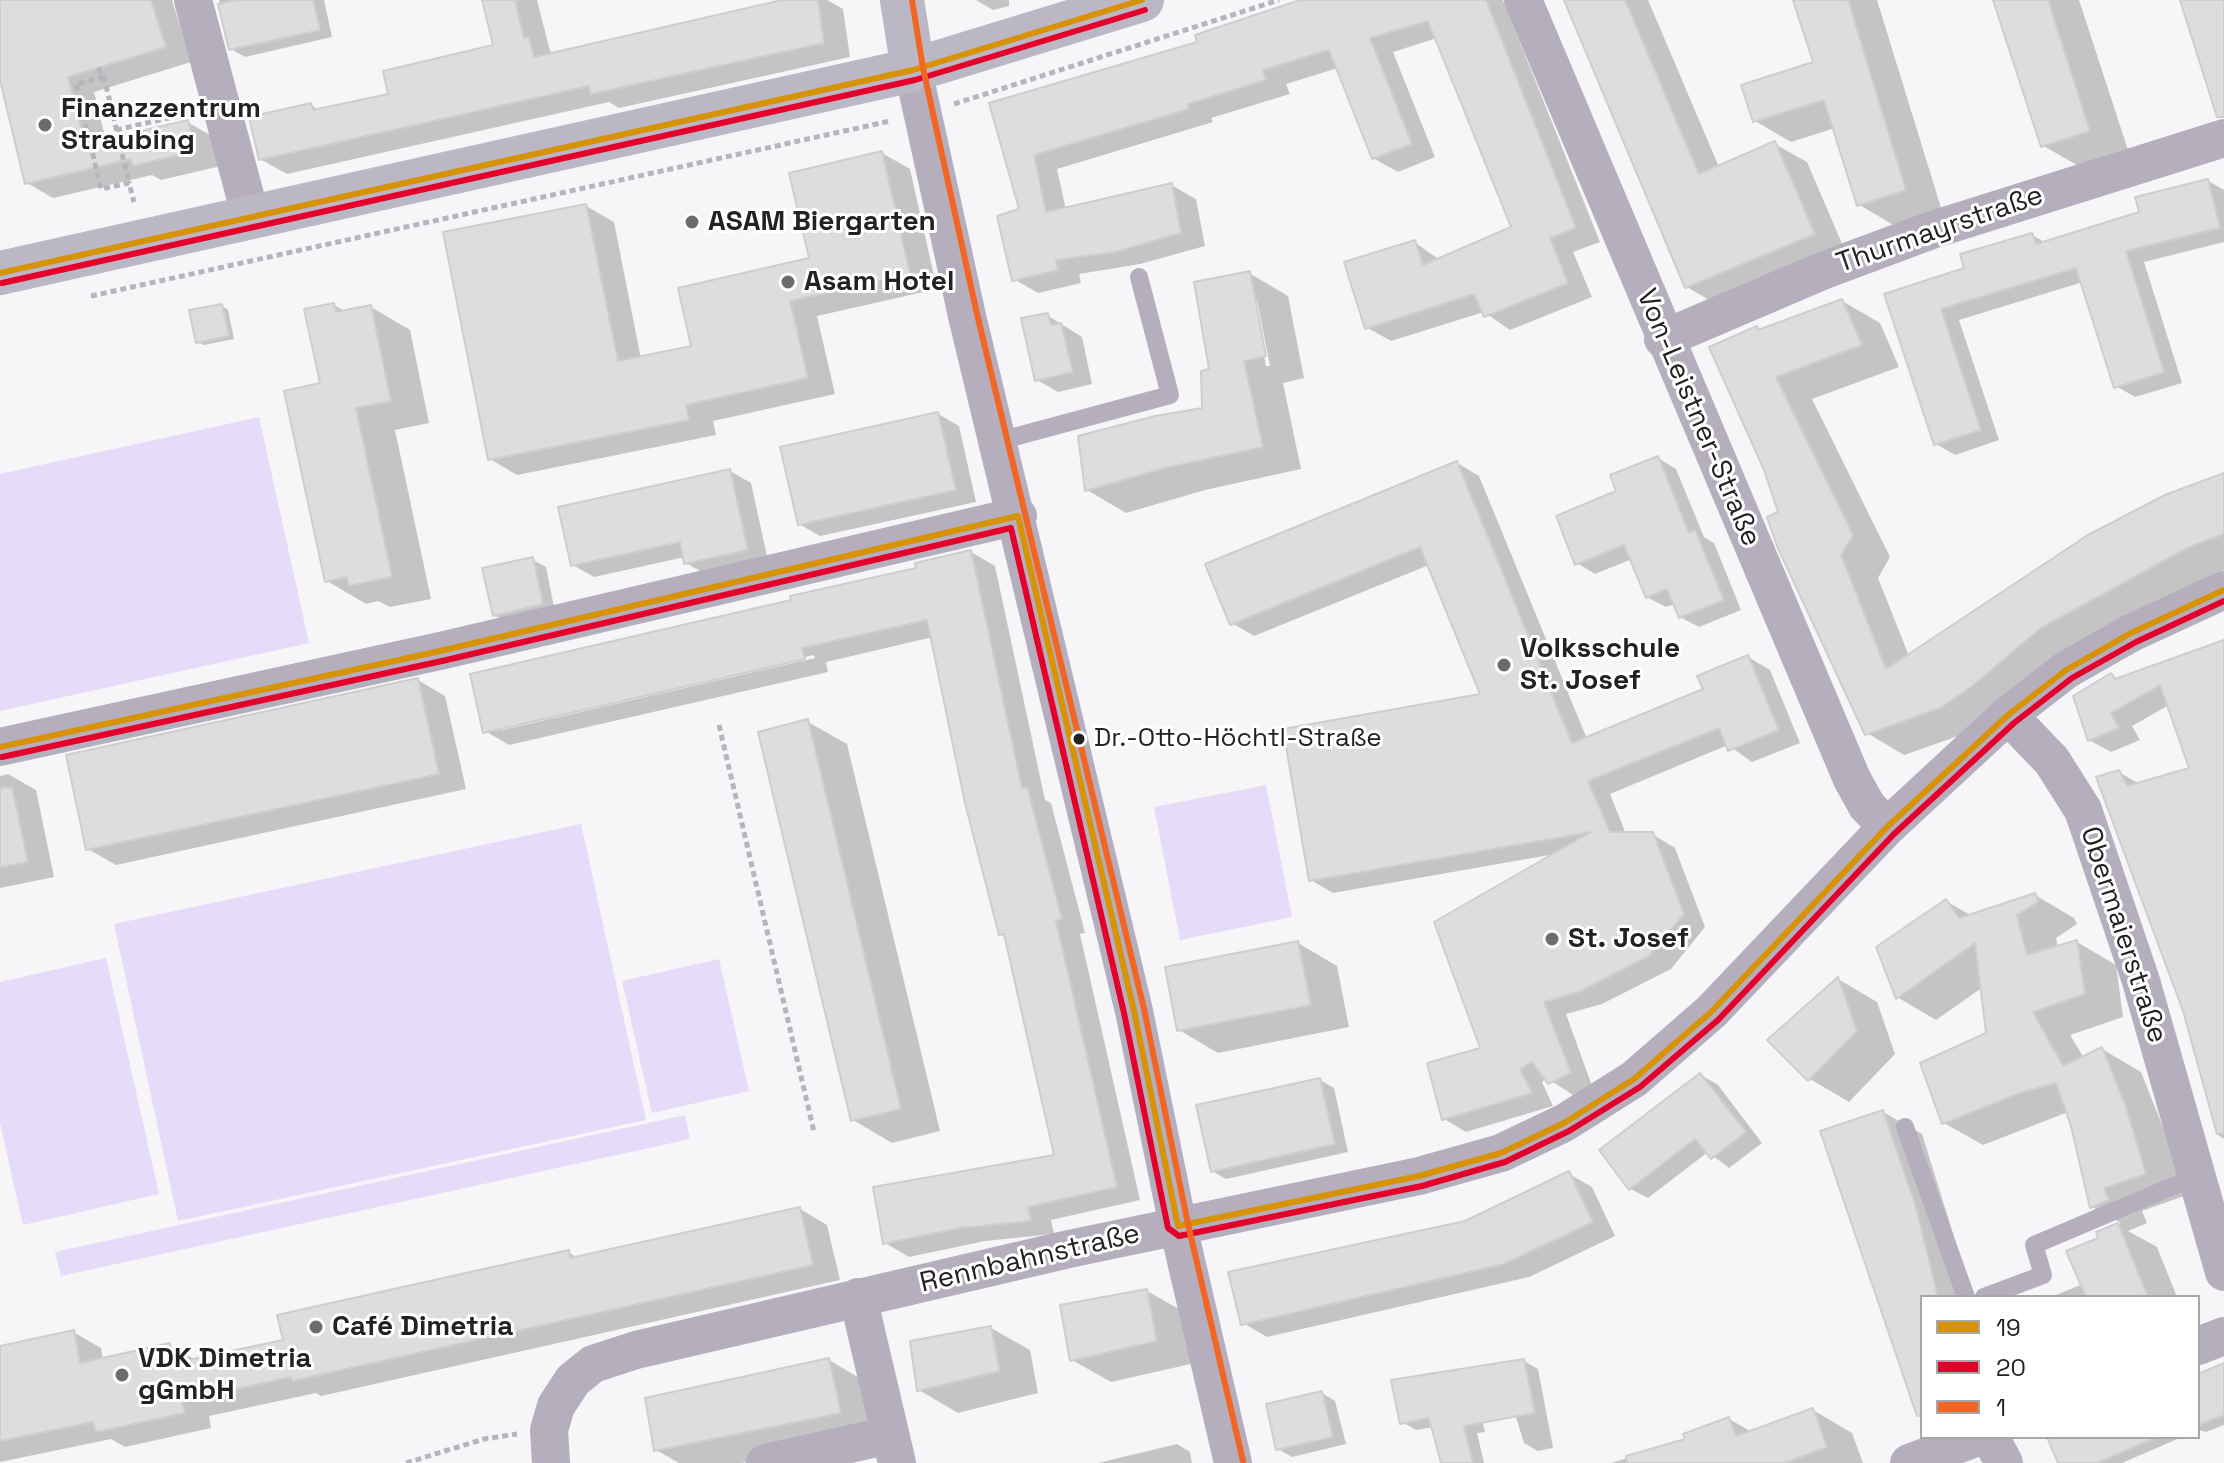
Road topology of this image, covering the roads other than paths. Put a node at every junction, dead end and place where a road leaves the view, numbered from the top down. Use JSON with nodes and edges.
{"nodes":[{"id":1,"x":193,"y":0,"type":"edge"},
{"id":2,"x":902,"y":0,"type":"edge"},
{"id":3,"x":1142,"y":0,"type":"edge"},
{"id":4,"x":1523,"y":0,"type":"edge"},
{"id":5,"x":913,"y":70,"type":"junction"},
{"id":6,"x":2224,"y":138,"type":"edge"},
{"id":7,"x":251,"y":218,"type":"junction"},
{"id":8,"x":0,"y":273,"type":"edge"},
{"id":9,"x":1139,"y":277,"type":"dead end"},
{"id":10,"x":1663,"y":339,"type":"junction"},
{"id":11,"x":999,"y":441,"type":"junction"},
{"id":12,"x":1018,"y":516,"type":"junction"},
{"id":13,"x":2224,"y":590,"type":"edge"},
{"id":14,"x":2008,"y":715,"type":"junction"},
{"id":15,"x":0,"y":747,"type":"edge"},
{"id":16,"x":1887,"y":827,"type":"junction"},
{"id":17,"x":1905,"y":1127,"type":"dead end"},
{"id":18,"x":2197,"y":1176,"type":"junction"},
{"id":19,"x":1178,"y":1226,"type":"junction"},
{"id":20,"x":2224,"y":1272,"type":"edge"},
{"id":21,"x":1965,"y":1295,"type":"edge"},
{"id":22,"x":1989,"y":1295,"type":"edge"},
{"id":23,"x":858,"y":1297,"type":"junction"},
{"id":24,"x":2224,"y":1336,"type":"edge"},
{"id":25,"x":2200,"y":1345,"type":"edge"},
{"id":26,"x":1973,"y":1439,"type":"edge"},
{"id":27,"x":1991,"y":1439,"type":"edge"},
{"id":28,"x":550,"y":1447,"type":"edge"},
{"id":29,"x":893,"y":1449,"type":"edge"},
{"id":30,"x":765,"y":1463,"type":"edge"},
{"id":31,"x":1233,"y":1463,"type":"edge"},
{"id":32,"x":1909,"y":1463,"type":"edge"},
{"id":33,"x":2004,"y":1463,"type":"edge"}],
"edges":[{"from":1,"to":7,"type":"street"},
{"from":2,"to":5,"type":"street"},
{"from":3,"to":5,"type":"street"},
{"from":4,"to":10,"type":"street","name":"Von-Leistner-Straße"},
{"from":5,"to":7,"type":"street"},
{"from":5,"to":11,"type":"street"},
{"from":6,"to":10,"type":"street","name":"Thurmayrstraße"},
{"from":7,"to":8,"type":"street"},
{"from":9,"to":11,"type":"lane"},
{"from":10,"to":16,"type":"street","name":"Von-Leistner-Straße"},
{"from":11,"to":12,"type":"street"},
{"from":12,"to":15,"type":"street"},
{"from":12,"to":19,"type":"street"},
{"from":13,"to":14,"type":"street","name":"Rennbahnstraße"},
{"from":14,"to":16,"type":"street","name":"Rennbahnstraße"},
{"from":14,"to":18,"type":"street","name":"Obermaierstraße"},
{"from":16,"to":19,"type":"street","name":"Rennbahnstraße"},
{"from":17,"to":21,"type":"lane"},
{"from":18,"to":20,"type":"street","name":"Obermaierstraße"},
{"from":18,"to":22,"type":"lane"},
{"from":19,"to":23,"type":"street","name":"Rennbahnstraße"},
{"from":19,"to":31,"type":"street"},
{"from":23,"to":28,"type":"street","name":"Rennbahnstraße"},
{"from":23,"to":29,"type":"street"},
{"from":24,"to":25,"type":"street"},
{"from":26,"to":32,"type":"street"},
{"from":27,"to":33,"type":"street"},
{"from":29,"to":30,"type":"street"}]}
